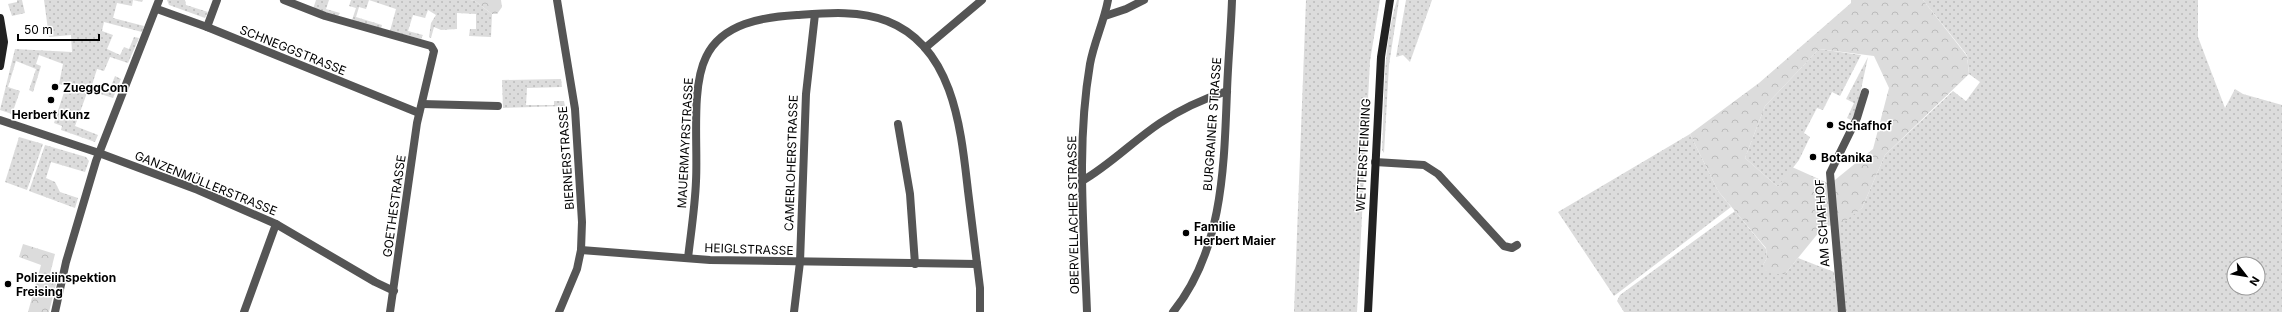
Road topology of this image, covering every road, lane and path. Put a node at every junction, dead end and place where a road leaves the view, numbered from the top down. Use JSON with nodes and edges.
{"nodes":[{"id":1,"x":160,"y":0,"type":"edge"},
{"id":2,"x":217,"y":0,"type":"edge"},
{"id":3,"x":284,"y":0,"type":"edge"},
{"id":4,"x":557,"y":0,"type":"edge"},
{"id":5,"x":982,"y":0,"type":"edge"},
{"id":6,"x":1108,"y":0,"type":"edge"},
{"id":7,"x":1144,"y":0,"type":"edge"},
{"id":8,"x":1232,"y":0,"type":"edge"},
{"id":9,"x":1390,"y":0,"type":"edge"},
{"id":10,"x":157,"y":9,"type":"junction"},
{"id":11,"x":815,"y":14,"type":"junction"},
{"id":12,"x":1105,"y":16,"type":"junction"},
{"id":13,"x":0,"y":18,"type":"edge"},
{"id":14,"x":207,"y":27,"type":"junction"},
{"id":15,"x":925,"y":48,"type":"junction"},
{"id":16,"x":0,"y":66,"type":"edge"},
{"id":17,"x":1226,"y":91,"type":"junction"},
{"id":18,"x":1865,"y":92,"type":"dead end"},
{"id":19,"x":422,"y":104,"type":"junction"},
{"id":20,"x":498,"y":106,"type":"dead end"},
{"id":21,"x":419,"y":113,"type":"junction"},
{"id":22,"x":0,"y":120,"type":"edge"},
{"id":23,"x":898,"y":124,"type":"dead end"},
{"id":24,"x":99,"y":153,"type":"junction"},
{"id":25,"x":1375,"y":162,"type":"junction"},
{"id":26,"x":1082,"y":182,"type":"junction"},
{"id":27,"x":276,"y":224,"type":"junction"},
{"id":28,"x":1517,"y":245,"type":"dead end"},
{"id":29,"x":581,"y":250,"type":"junction"},
{"id":30,"x":688,"y":258,"type":"junction"},
{"id":31,"x":800,"y":262,"type":"junction"},
{"id":32,"x":915,"y":264,"type":"junction"},
{"id":33,"x":977,"y":264,"type":"junction"},
{"id":34,"x":394,"y":291,"type":"junction"},
{"id":35,"x":56,"y":312,"type":"edge"},
{"id":36,"x":244,"y":312,"type":"edge"},
{"id":37,"x":390,"y":312,"type":"edge"},
{"id":38,"x":559,"y":312,"type":"edge"},
{"id":39,"x":794,"y":312,"type":"edge"},
{"id":40,"x":980,"y":312,"type":"edge"},
{"id":41,"x":1087,"y":312,"type":"edge"},
{"id":42,"x":1174,"y":312,"type":"edge"},
{"id":43,"x":1368,"y":312,"type":"edge"},
{"id":44,"x":1842,"y":312,"type":"edge"}],
"edges":[{"from":1,"to":10,"type":"street"},
{"from":2,"to":14,"type":"street"},
{"from":3,"to":19,"type":"street","name":"GOETHESTRASSE"},
{"from":4,"to":29,"type":"street","name":"BIERNERSTRASSE"},
{"from":5,"to":15,"type":"street"},
{"from":6,"to":12,"type":"street","name":"OBERVELLACHER STRASSE"},
{"from":7,"to":12,"type":"street"},
{"from":8,"to":17,"type":"street","name":"BURGRAINER STRASSE"},
{"from":9,"to":25,"type":"main road","name":"WETTERSTEINRING"},
{"from":10,"to":14,"type":"street","name":"SCHNEGGSTRASSE"},
{"from":10,"to":24,"type":"street"},
{"from":11,"to":15,"type":"street","name":"MAUERMAYRSTRASSE"},
{"from":11,"to":30,"type":"street","name":"MAUERMAYRSTRASSE"},
{"from":11,"to":31,"type":"street","name":"CAMERLOHERSTRASSE"},
{"from":12,"to":26,"type":"street","name":"OBERVELLACHER STRASSE"},
{"from":13,"to":16,"type":"main road"},
{"from":14,"to":21,"type":"street","name":"SCHNEGGSTRASSE"},
{"from":15,"to":33,"type":"street","name":"MAUERMAYRSTRASSE"},
{"from":17,"to":26,"type":"street"},
{"from":17,"to":42,"type":"street","name":"BURGRAINER STRASSE"},
{"from":18,"to":44,"type":"street","name":"AM SCHAFHOF"},
{"from":19,"to":20,"type":"street"},
{"from":19,"to":21,"type":"street","name":"GOETHESTRASSE"},
{"from":21,"to":34,"type":"street","name":"GOETHESTRASSE"},
{"from":22,"to":24,"type":"street","name":"GANZENMÜLLERSTRASSE"},
{"from":23,"to":32,"type":"street"},
{"from":24,"to":27,"type":"street","name":"GANZENMÜLLERSTRASSE"},
{"from":24,"to":35,"type":"street"},
{"from":25,"to":28,"type":"street"},
{"from":25,"to":43,"type":"main road","name":"WETTERSTEINRING"},
{"from":26,"to":41,"type":"street","name":"OBERVELLACHER STRASSE"},
{"from":27,"to":34,"type":"street","name":"GANZENMÜLLERSTRASSE"},
{"from":27,"to":36,"type":"street"},
{"from":29,"to":30,"type":"street","name":"HEIGLSTRASSE"},
{"from":29,"to":38,"type":"street","name":"BIERNERSTRASSE"},
{"from":30,"to":31,"type":"street","name":"HEIGLSTRASSE"},
{"from":31,"to":32,"type":"street","name":"HEIGLSTRASSE"},
{"from":31,"to":39,"type":"street","name":"CAMERLOHERSTRASSE"},
{"from":32,"to":33,"type":"street","name":"HEIGLSTRASSE"},
{"from":33,"to":40,"type":"street","name":"MAUERMAYRSTRASSE"},
{"from":34,"to":37,"type":"street","name":"GOETHESTRASSE"}]}
